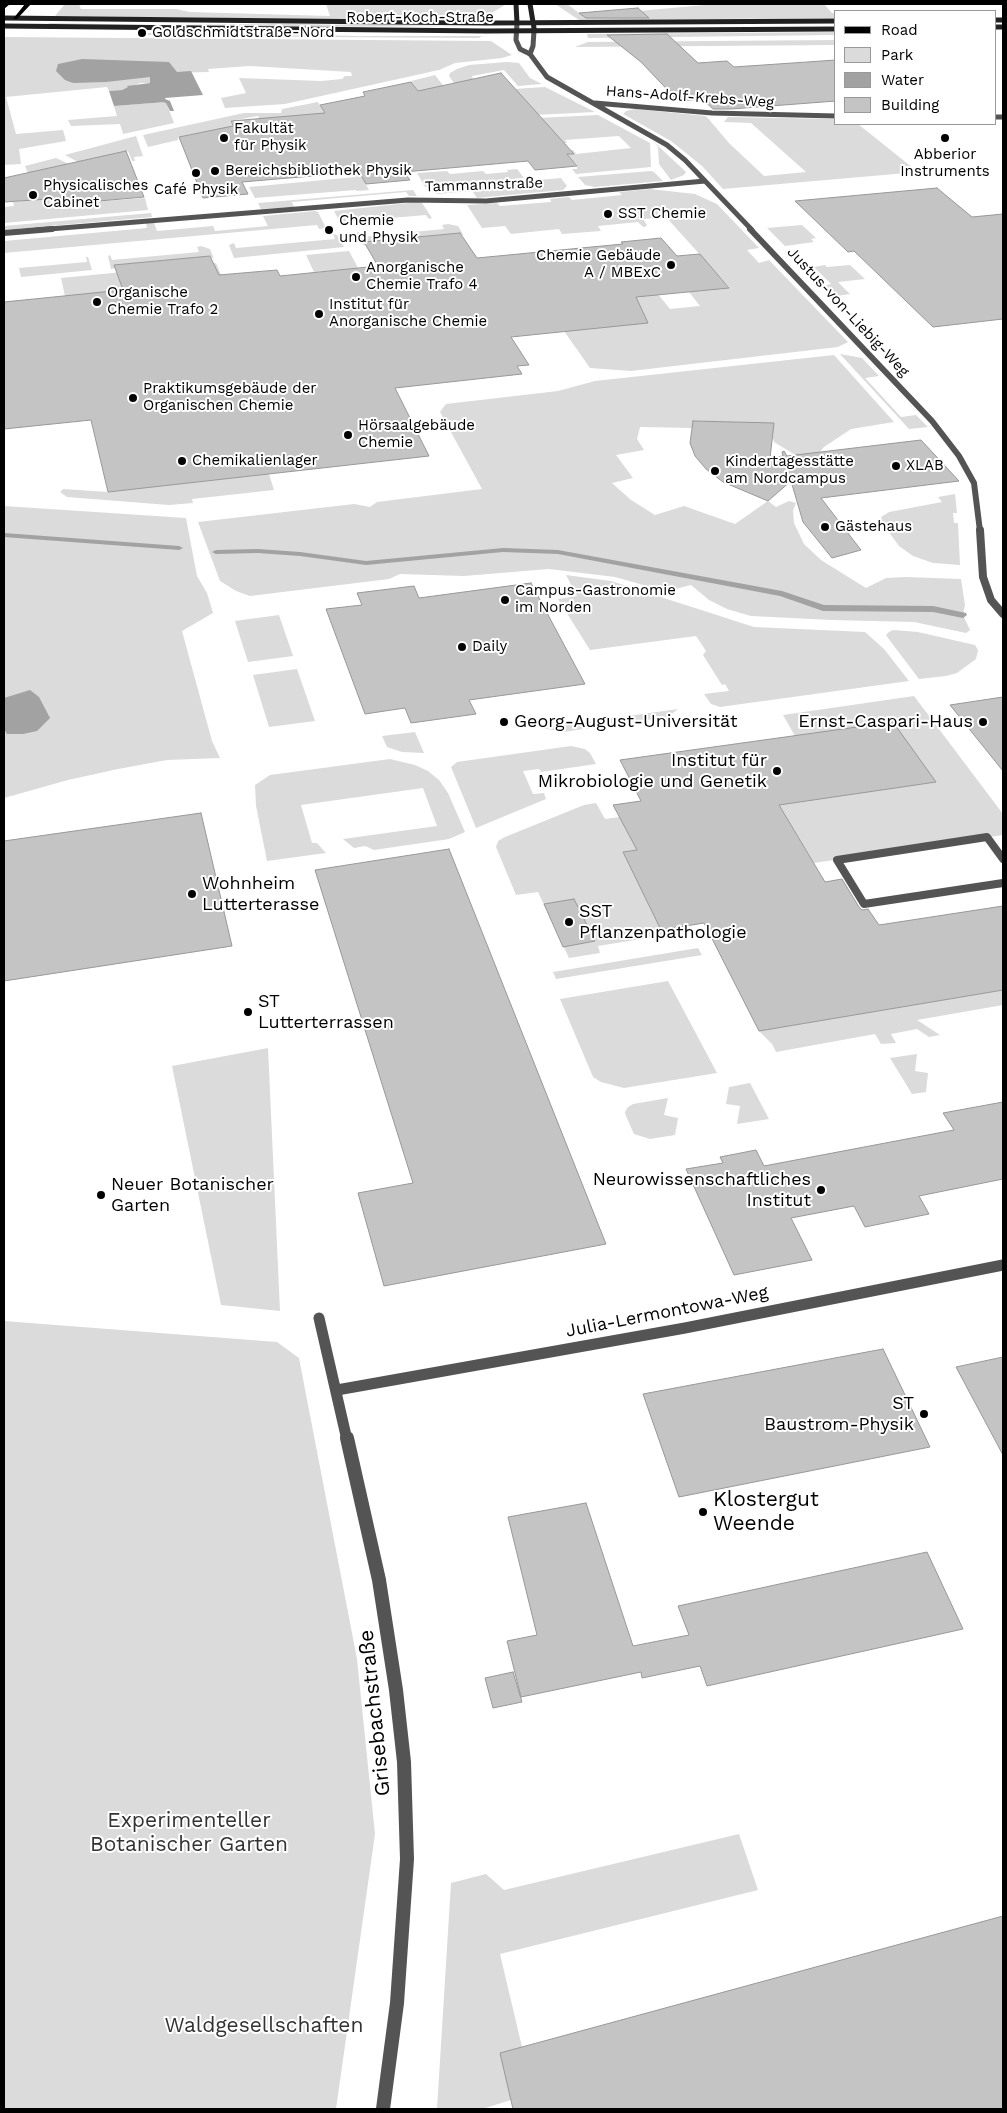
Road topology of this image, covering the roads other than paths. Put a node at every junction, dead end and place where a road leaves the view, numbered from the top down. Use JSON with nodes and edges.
{"nodes":[{"id":1,"x":7,"y":4,"type":"edge"},
{"id":2,"x":28,"y":4,"type":"edge"},
{"id":3,"x":516,"y":4,"type":"edge"},
{"id":4,"x":530,"y":4,"type":"edge"},
{"id":5,"x":4,"y":7,"type":"edge"},
{"id":6,"x":4,"y":18,"type":"edge"},
{"id":7,"x":15,"y":18,"type":"junction"},
{"id":8,"x":834,"y":21,"type":"edge"},
{"id":9,"x":517,"y":23,"type":"junction"},
{"id":10,"x":534,"y":23,"type":"junction"},
{"id":11,"x":4,"y":26,"type":"edge"},
{"id":12,"x":834,"y":29,"type":"edge"},
{"id":13,"x":517,"y":31,"type":"junction"},
{"id":14,"x":534,"y":31,"type":"junction"},
{"id":15,"x":530,"y":54,"type":"junction"},
{"id":16,"x":594,"y":103,"type":"junction"},
{"id":17,"x":834,"y":116,"type":"edge"},
{"id":18,"x":705,"y":181,"type":"junction"},
{"id":19,"x":4,"y":233,"type":"edge"},
{"id":20,"x":1003,"y":614,"type":"edge"},
{"id":21,"x":1003,"y":859,"type":"edge"},
{"id":22,"x":1003,"y":883,"type":"edge"},
{"id":23,"x":1003,"y":1265,"type":"edge"},
{"id":24,"x":320,"y":1318,"type":"dead end"},
{"id":25,"x":337,"y":1390,"type":"junction"},
{"id":26,"x":383,"y":2109,"type":"edge"}],
"edges":[{"from":1,"to":5,"type":"main road"},
{"from":2,"to":7,"type":"main road"},
{"from":3,"to":9,"type":"street"},
{"from":4,"to":10,"type":"street"},
{"from":6,"to":7,"type":"street","name":"Robert-Koch-Straße"},
{"from":7,"to":9,"type":"street","name":"Robert-Koch-Straße"},
{"from":7,"to":11,"type":"street"},
{"from":8,"to":10,"type":"street","name":"Robert-Koch-Straße"},
{"from":9,"to":10,"type":"street","name":"Robert-Koch-Straße"},
{"from":9,"to":13,"type":"street","name":"Hans-Adolf-Krebs-Weg"},
{"from":10,"to":14,"type":"street"},
{"from":11,"to":13,"type":"street","name":"Robert-Koch-Straße"},
{"from":12,"to":14,"type":"street","name":"Robert-Koch-Straße"},
{"from":13,"to":14,"type":"street","name":"Robert-Koch-Straße"},
{"from":13,"to":15,"type":"street","name":"Hans-Adolf-Krebs-Weg"},
{"from":14,"to":15,"type":"street"},
{"from":15,"to":16,"type":"street","name":"Hans-Adolf-Krebs-Weg"},
{"from":16,"to":17,"type":"street","name":"Hans-Adolf-Krebs-Weg"},
{"from":16,"to":18,"type":"street","name":"Justus-von-Liebig-Weg"},
{"from":18,"to":19,"type":"street","name":"Tammannstraße"},
{"from":18,"to":20,"type":"street","name":"Justus-von-Liebig-Weg"},
{"from":21,"to":22,"type":"street"},
{"from":23,"to":25,"type":"street","name":"Julia-Lermontowa-Weg"},
{"from":24,"to":25,"type":"street","name":"Grisebachstraße"},
{"from":25,"to":26,"type":"street","name":"Grisebachstraße"}]}
